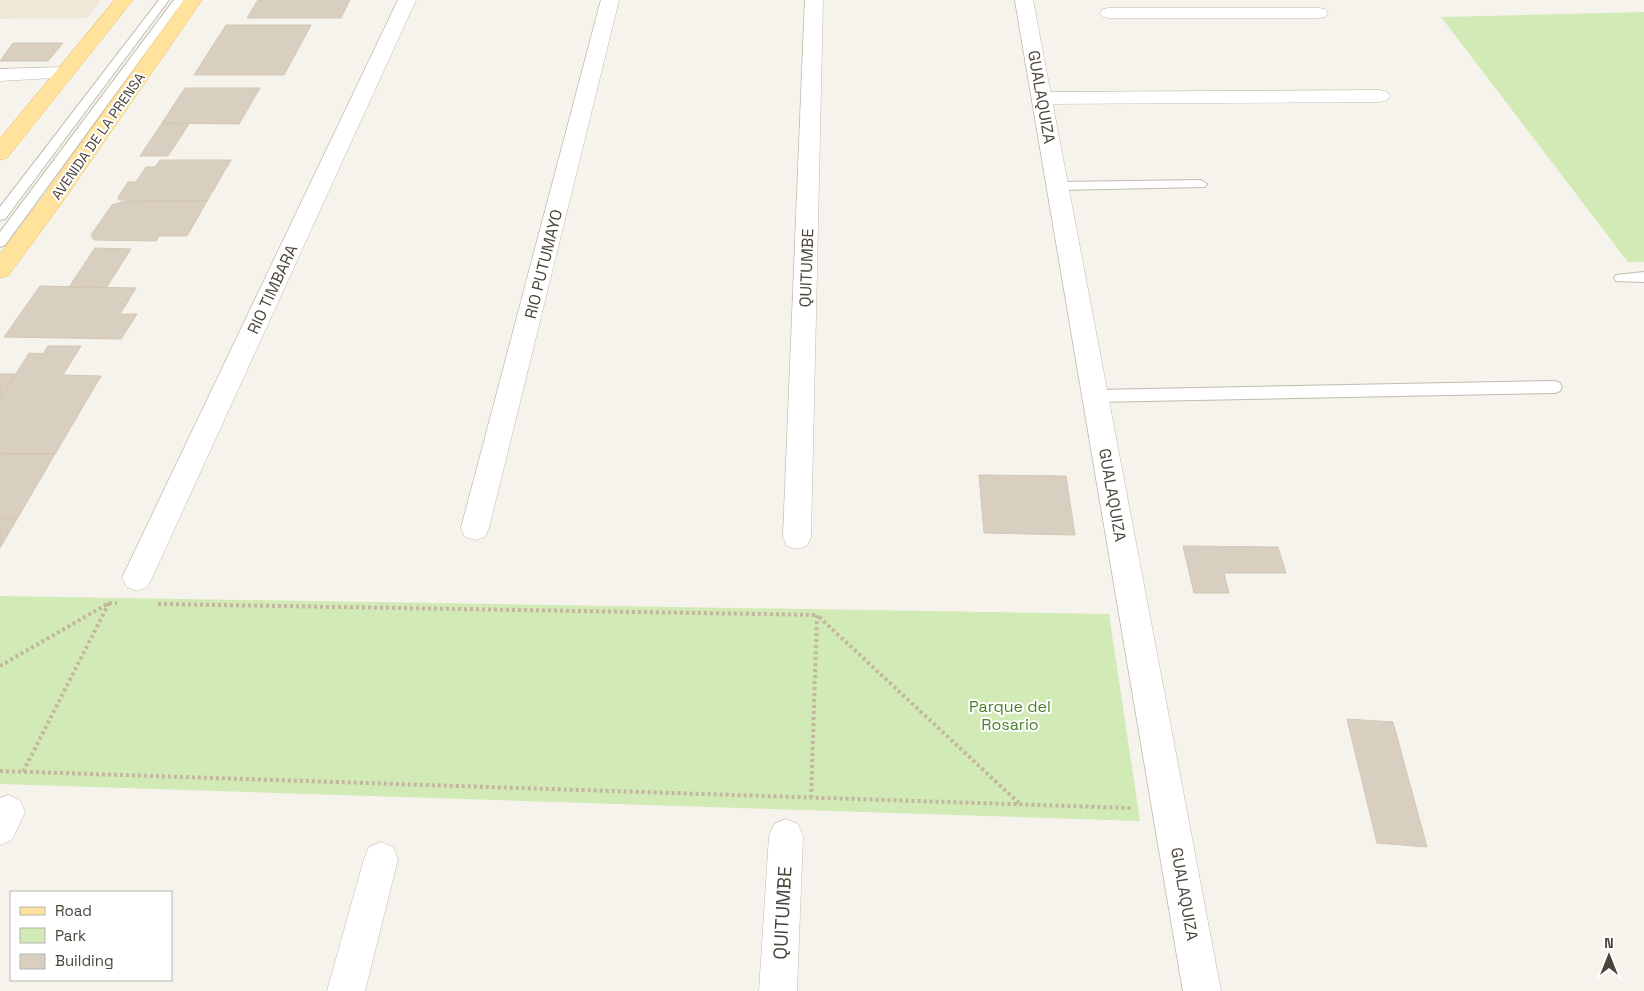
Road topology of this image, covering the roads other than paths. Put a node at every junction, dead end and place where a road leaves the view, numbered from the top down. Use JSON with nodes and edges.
{"nodes":[{"id":1,"x":124,"y":0,"type":"edge"},
{"id":2,"x":164,"y":0,"type":"edge"},
{"id":3,"x":179,"y":0,"type":"edge"},
{"id":4,"x":193,"y":0,"type":"edge"},
{"id":5,"x":407,"y":0,"type":"edge"},
{"id":6,"x":610,"y":0,"type":"edge"},
{"id":7,"x":814,"y":0,"type":"edge"},
{"id":8,"x":1024,"y":0,"type":"edge"},
{"id":9,"x":1195,"y":6,"type":"edge"},
{"id":10,"x":1110,"y":13,"type":"dead end"},
{"id":11,"x":1319,"y":13,"type":"dead end"},
{"id":12,"x":64,"y":73,"type":"junction"},
{"id":13,"x":0,"y":75,"type":"edge"},
{"id":14,"x":1380,"y":96,"type":"dead end"},
{"id":15,"x":1042,"y":98,"type":"junction"},
{"id":16,"x":0,"y":153,"type":"edge"},
{"id":17,"x":1201,"y":184,"type":"dead end"},
{"id":18,"x":1058,"y":186,"type":"junction"},
{"id":19,"x":0,"y":216,"type":"edge"},
{"id":20,"x":0,"y":242,"type":"edge"},
{"id":21,"x":0,"y":270,"type":"edge"},
{"id":22,"x":1644,"y":277,"type":"edge"},
{"id":23,"x":1621,"y":278,"type":"dead end"},
{"id":24,"x":1555,"y":387,"type":"dead end"},
{"id":25,"x":1096,"y":396,"type":"junction"},
{"id":26,"x":475,"y":528,"type":"dead end"},
{"id":27,"x":796,"y":537,"type":"dead end"},
{"id":28,"x":137,"y":578,"type":"dead end"},
{"id":29,"x":786,"y":836,"type":"dead end"},
{"id":30,"x":381,"y":859,"type":"dead end"},
{"id":31,"x":346,"y":991,"type":"edge"},
{"id":32,"x":778,"y":991,"type":"edge"},
{"id":33,"x":1202,"y":991,"type":"edge"}],
"edges":[{"from":1,"to":12,"type":"main road"},
{"from":2,"to":19,"type":"lane"},
{"from":3,"to":20,"type":"lane"},
{"from":4,"to":21,"type":"main road","name":"AVENIDA DE LA PRENSA"},
{"from":5,"to":28,"type":"street","name":"RIO TIMBARA"},
{"from":6,"to":26,"type":"street","name":"RIO PUTUMAYO"},
{"from":7,"to":27,"type":"street","name":"QUITUMBE"},
{"from":8,"to":15,"type":"street","name":"GUALAQUIZA"},
{"from":9,"to":10,"type":"street"},
{"from":9,"to":11,"type":"street"},
{"from":12,"to":13,"type":"street"},
{"from":12,"to":16,"type":"main road"},
{"from":14,"to":15,"type":"street"},
{"from":15,"to":18,"type":"street","name":"GUALAQUIZA"},
{"from":17,"to":18,"type":"lane"},
{"from":18,"to":25,"type":"street","name":"GUALAQUIZA"},
{"from":22,"to":23,"type":"lane"},
{"from":24,"to":25,"type":"lane"},
{"from":25,"to":33,"type":"street","name":"GUALAQUIZA"},
{"from":29,"to":32,"type":"street","name":"QUITUMBE"},
{"from":30,"to":31,"type":"street"}]}
